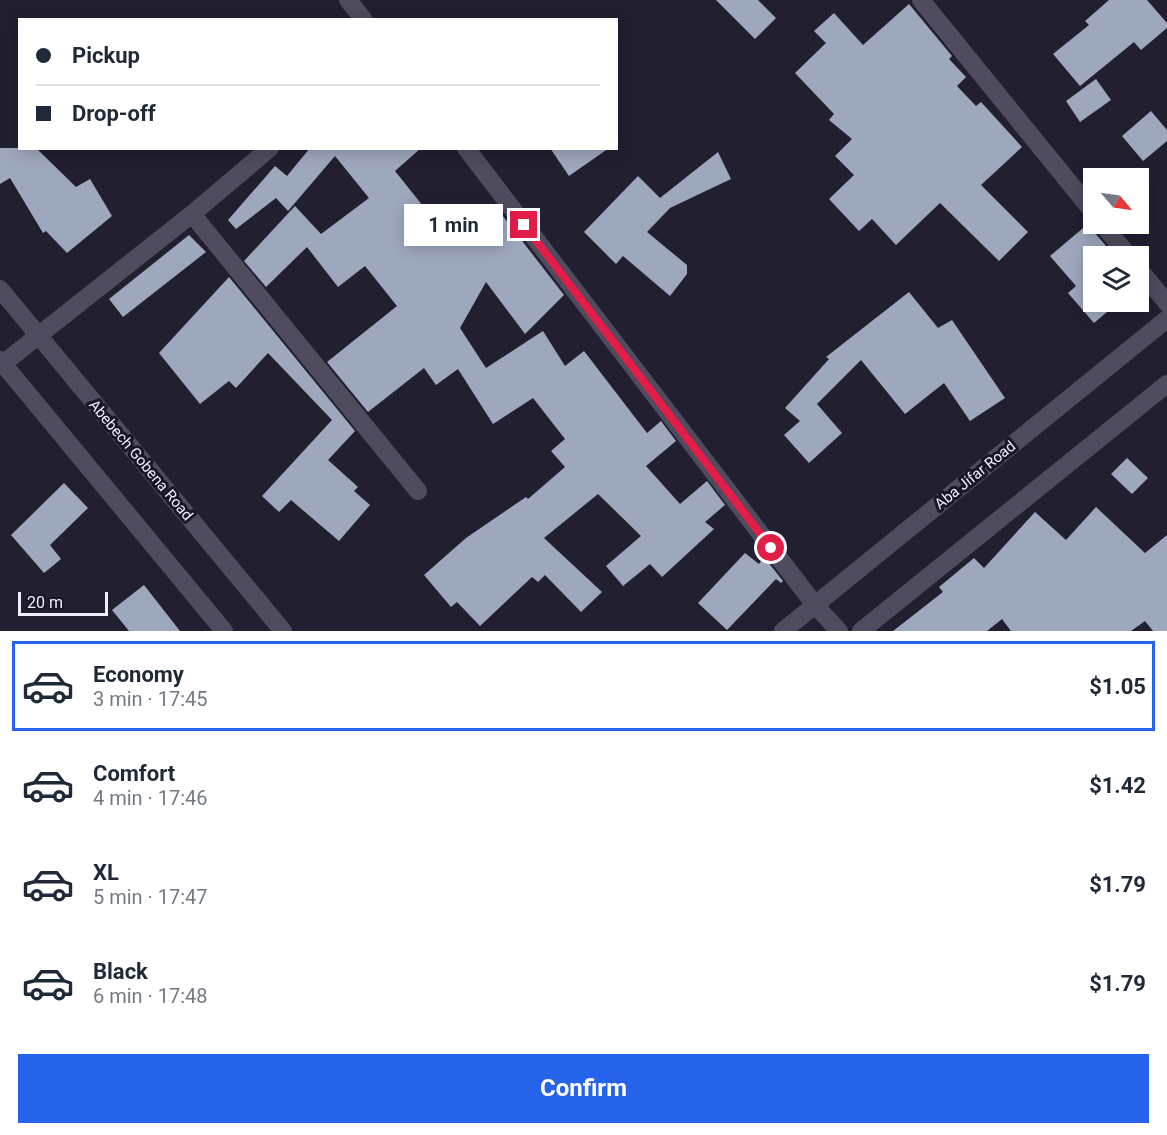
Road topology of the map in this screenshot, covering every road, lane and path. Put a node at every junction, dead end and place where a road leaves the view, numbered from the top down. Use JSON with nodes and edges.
{"nodes":[{"id":1,"x":348,"y":0,"type":"edge"},
{"id":2,"x":921,"y":0,"type":"edge"},
{"id":3,"x":362,"y":18,"type":"edge"},
{"id":4,"x":268,"y":150,"type":"edge"},
{"id":5,"x":468,"y":150,"type":"edge"},
{"id":6,"x":1083,"y":199,"type":"edge"},
{"id":7,"x":192,"y":214,"type":"junction"},
{"id":8,"x":1110,"y":234,"type":"edge"},
{"id":9,"x":1121,"y":246,"type":"edge"},
{"id":10,"x":1149,"y":281,"type":"edge"},
{"id":11,"x":0,"y":289,"type":"edge"},
{"id":12,"x":1167,"y":303,"type":"edge"},
{"id":13,"x":1167,"y":319,"type":"edge"},
{"id":14,"x":38,"y":336,"type":"junction"},
{"id":15,"x":1,"y":364,"type":"edge"},
{"id":16,"x":1167,"y":384,"type":"edge"},
{"id":17,"x":418,"y":491,"type":"dead end"},
{"id":18,"x":815,"y":605,"type":"junction"},
{"id":19,"x":224,"y":631,"type":"edge"},
{"id":20,"x":283,"y":631,"type":"edge"},
{"id":21,"x":783,"y":631,"type":"edge"},
{"id":22,"x":839,"y":631,"type":"edge"},
{"id":23,"x":861,"y":631,"type":"edge"}],
"edges":[{"from":1,"to":3,"type":"street"},
{"from":2,"to":6,"type":"street"},
{"from":4,"to":7,"type":"street"},
{"from":5,"to":18,"type":"street"},
{"from":7,"to":14,"type":"street"},
{"from":7,"to":17,"type":"street"},
{"from":8,"to":9,"type":"street"},
{"from":10,"to":12,"type":"street"},
{"from":11,"to":14,"type":"street","name":"Abebech Gobena Road"},
{"from":13,"to":18,"type":"street","name":"Aba Jifar Road"},
{"from":14,"to":15,"type":"street"},
{"from":14,"to":20,"type":"street","name":"Abebech Gobena Road"},
{"from":15,"to":19,"type":"street"},
{"from":16,"to":23,"type":"street"},
{"from":18,"to":21,"type":"street","name":"Aba Jifar Road"},
{"from":18,"to":22,"type":"street"}]}
